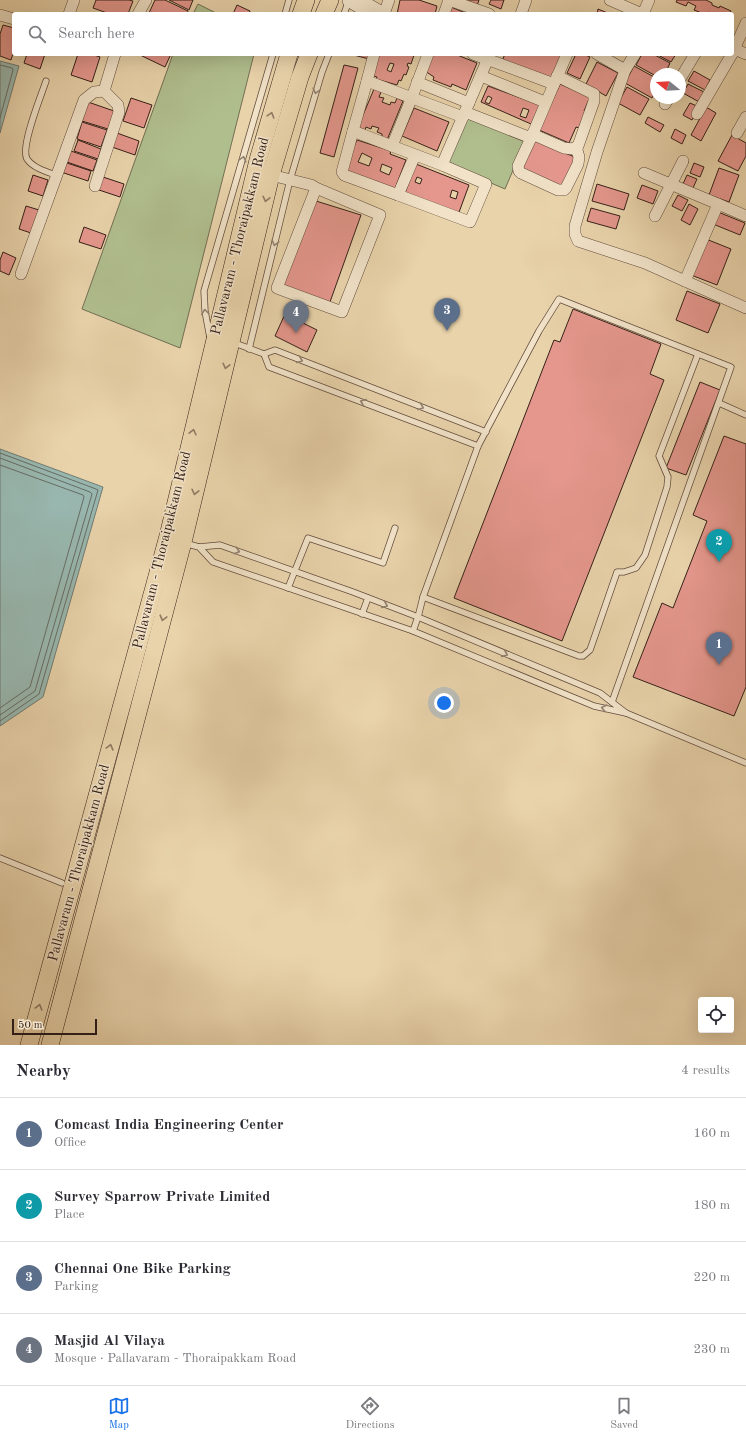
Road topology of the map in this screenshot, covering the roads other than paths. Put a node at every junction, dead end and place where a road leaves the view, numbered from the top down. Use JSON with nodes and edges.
{"nodes":[{"id":1,"x":74,"y":0,"type":"edge"},
{"id":2,"x":146,"y":0,"type":"edge"},
{"id":3,"x":289,"y":0,"type":"edge"},
{"id":4,"x":306,"y":0,"type":"edge"},
{"id":5,"x":330,"y":0,"type":"edge"},
{"id":6,"x":361,"y":0,"type":"edge"},
{"id":7,"x":389,"y":0,"type":"edge"},
{"id":8,"x":449,"y":0,"type":"edge"},
{"id":9,"x":526,"y":0,"type":"edge"},
{"id":10,"x":610,"y":0,"type":"edge"},
{"id":11,"x":649,"y":0,"type":"edge"},
{"id":12,"x":349,"y":1,"type":"edge"},
{"id":13,"x":70,"y":12,"type":"edge"},
{"id":14,"x":139,"y":12,"type":"edge"},
{"id":15,"x":286,"y":12,"type":"edge"},
{"id":16,"x":302,"y":12,"type":"edge"},
{"id":17,"x":325,"y":12,"type":"edge"},
{"id":18,"x":345,"y":12,"type":"edge"},
{"id":19,"x":367,"y":12,"type":"edge"},
{"id":20,"x":381,"y":12,"type":"edge"},
{"id":21,"x":385,"y":12,"type":"edge"},
{"id":22,"x":445,"y":12,"type":"edge"},
{"id":23,"x":483,"y":12,"type":"edge"},
{"id":24,"x":521,"y":12,"type":"edge"},
{"id":25,"x":637,"y":12,"type":"edge"},
{"id":26,"x":643,"y":12,"type":"edge"},
{"id":27,"x":0,"y":15,"type":"edge"},
{"id":28,"x":12,"y":18,"type":"edge"},
{"id":29,"x":746,"y":23,"type":"edge"},
{"id":30,"x":734,"y":49,"type":"edge"},
{"id":31,"x":734,"y":51,"type":"edge"},
{"id":32,"x":746,"y":54,"type":"edge"},
{"id":33,"x":114,"y":56,"type":"edge"},
{"id":34,"x":273,"y":56,"type":"edge"},
{"id":35,"x":288,"y":56,"type":"edge"},
{"id":36,"x":308,"y":56,"type":"edge"},
{"id":37,"x":328,"y":56,"type":"edge"},
{"id":38,"x":373,"y":56,"type":"edge"},
{"id":39,"x":427,"y":56,"type":"edge"},
{"id":40,"x":489,"y":56,"type":"edge"},
{"id":41,"x":566,"y":56,"type":"edge"},
{"id":42,"x":600,"y":56,"type":"edge"},
{"id":43,"x":634,"y":56,"type":"edge"},
{"id":44,"x":694,"y":56,"type":"edge"},
{"id":45,"x":730,"y":56,"type":"edge"},
{"id":46,"x":686,"y":69,"type":"edge"},
{"id":47,"x":625,"y":70,"type":"junction"},
{"id":48,"x":481,"y":76,"type":"junction"},
{"id":49,"x":556,"y":80,"type":"junction"},
{"id":50,"x":46,"y":81,"type":"dead end"},
{"id":51,"x":367,"y":81,"type":"junction"},
{"id":52,"x":417,"y":82,"type":"junction"},
{"id":53,"x":104,"y":91,"type":"junction"},
{"id":54,"x":412,"y":97,"type":"junction"},
{"id":55,"x":545,"y":102,"type":"junction"},
{"id":56,"x":466,"y":111,"type":"junction"},
{"id":57,"x":697,"y":114,"type":"dead end"},
{"id":58,"x":746,"y":117,"type":"edge"},
{"id":59,"x":353,"y":131,"type":"junction"},
{"id":60,"x":738,"y":133,"type":"dead end"},
{"id":61,"x":531,"y":136,"type":"junction"},
{"id":62,"x":392,"y":146,"type":"junction"},
{"id":63,"x":576,"y":147,"type":"junction"},
{"id":64,"x":415,"y":155,"type":"junction"},
{"id":65,"x":683,"y":161,"type":"dead end"},
{"id":66,"x":442,"y":166,"type":"junction"},
{"id":67,"x":644,"y":173,"type":"dead end"},
{"id":68,"x":271,"y":175,"type":"junction"},
{"id":69,"x":56,"y":176,"type":"junction"},
{"id":70,"x":290,"y":180,"type":"junction"},
{"id":71,"x":672,"y":184,"type":"junction"},
{"id":72,"x":95,"y":186,"type":"dead end"},
{"id":73,"x":316,"y":188,"type":"junction"},
{"id":74,"x":398,"y":195,"type":"junction"},
{"id":75,"x":718,"y":204,"type":"junction"},
{"id":76,"x":655,"y":216,"type":"dead end"},
{"id":77,"x":746,"y":216,"type":"edge"},
{"id":78,"x":21,"y":274,"type":"dead end"},
{"id":79,"x":685,"y":281,"type":"junction"},
{"id":80,"x":746,"y":308,"type":"edge"},
{"id":81,"x":232,"y":342,"type":"junction"},
{"id":82,"x":249,"y":349,"type":"junction"},
{"id":83,"x":212,"y":350,"type":"junction"},
{"id":84,"x":264,"y":354,"type":"junction"},
{"id":85,"x":698,"y":354,"type":"junction"},
{"id":86,"x":718,"y":403,"type":"junction"},
{"id":87,"x":746,"y":415,"type":"edge"},
{"id":88,"x":486,"y":432,"type":"junction"},
{"id":89,"x":478,"y":446,"type":"junction"},
{"id":90,"x":395,"y":528,"type":"dead end"},
{"id":91,"x":180,"y":541,"type":"junction"},
{"id":92,"x":295,"y":571,"type":"junction"},
{"id":93,"x":288,"y":588,"type":"junction"},
{"id":94,"x":422,"y":597,"type":"junction"},
{"id":95,"x":368,"y":598,"type":"junction"},
{"id":96,"x":362,"y":614,"type":"junction"},
{"id":97,"x":418,"y":617,"type":"junction"},
{"id":98,"x":412,"y":631,"type":"junction"},
{"id":99,"x":612,"y":702,"type":"junction"},
{"id":100,"x":626,"y":713,"type":"junction"},
{"id":101,"x":746,"y":763,"type":"edge"},
{"id":102,"x":0,"y":858,"type":"edge"},
{"id":103,"x":62,"y":883,"type":"dead end"},
{"id":104,"x":29,"y":1045,"type":"edge"},
{"id":105,"x":50,"y":1045,"type":"edge"}],
"edges":[{"from":1,"to":13,"type":"street"},
{"from":2,"to":14,"type":"street"},
{"from":3,"to":15,"type":"lane"},
{"from":4,"to":16,"type":"main road"},
{"from":5,"to":17,"type":"main road"},
{"from":6,"to":20,"type":"street"},
{"from":7,"to":21,"type":"street"},
{"from":8,"to":22,"type":"street"},
{"from":8,"to":23,"type":"street"},
{"from":9,"to":24,"type":"street"},
{"from":10,"to":25,"type":"street"},
{"from":11,"to":26,"type":"street"},
{"from":12,"to":18,"type":"lane"},
{"from":12,"to":19,"type":"street"},
{"from":27,"to":28,"type":"street"},
{"from":29,"to":30,"type":"street"},
{"from":31,"to":32,"type":"street"},
{"from":33,"to":53,"type":"street"},
{"from":83,"to":34,"type":"lane","one_way":true},
{"from":83,"to":35,"type":"main road","name":"Pallavaram - Thoraipakkam Road","one_way":true},
{"from":36,"to":68,"type":"main road","name":"Pallavaram - Thoraipakkam Road"},
{"from":37,"to":70,"type":"lane","one_way":true},
{"from":38,"to":51,"type":"street"},
{"from":39,"to":52,"type":"street"},
{"from":40,"to":48,"type":"street"},
{"from":40,"to":49,"type":"street"},
{"from":41,"to":49,"type":"street"},
{"from":42,"to":47,"type":"street"},
{"from":43,"to":47,"type":"street"},
{"from":44,"to":46,"type":"street"},
{"from":45,"to":57,"type":"street"},
{"from":47,"to":79,"type":"street"},
{"from":48,"to":55,"type":"street"},
{"from":48,"to":56,"type":"street"},
{"from":49,"to":55,"type":"street"},
{"from":49,"to":63,"type":"street"},
{"from":50,"to":69,"type":"lane"},
{"from":51,"to":54,"type":"street"},
{"from":51,"to":59,"type":"street"},
{"from":52,"to":54,"type":"street"},
{"from":52,"to":56,"type":"street"},
{"from":53,"to":69,"type":"street"},
{"from":53,"to":72,"type":"street"},
{"from":54,"to":56,"type":"street"},
{"from":54,"to":62,"type":"street"},
{"from":55,"to":61,"type":"street"},
{"from":56,"to":61,"type":"street"},
{"from":56,"to":66,"type":"street"},
{"from":58,"to":60,"type":"street"},
{"from":59,"to":62,"type":"street"},
{"from":59,"to":74,"type":"street"},
{"from":61,"to":63,"type":"street"},
{"from":61,"to":63,"type":"street"},
{"from":62,"to":64,"type":"street"},
{"from":64,"to":66,"type":"street"},
{"from":64,"to":74,"type":"street"},
{"from":65,"to":71,"type":"street"},
{"from":66,"to":74,"type":"street"},
{"from":67,"to":71,"type":"street"},
{"from":68,"to":70,"type":"street"},
{"from":68,"to":81,"type":"main road","name":"Pallavaram - Thoraipakkam Road","one_way":true},
{"from":69,"to":78,"type":"street"},
{"from":70,"to":73,"type":"street"},
{"from":70,"to":82,"type":"lane","one_way":true},
{"from":71,"to":75,"type":"street"},
{"from":71,"to":76,"type":"street"},
{"from":73,"to":73,"type":"street"},
{"from":75,"to":77,"type":"street"},
{"from":75,"to":79,"type":"street"},
{"from":79,"to":80,"type":"street"},
{"from":81,"to":82,"type":"lane"},
{"from":81,"to":91,"type":"main road","name":"Pallavaram - Thoraipakkam Road","one_way":true},
{"from":82,"to":84,"type":"lane"},
{"from":91,"to":83,"type":"main road","name":"Pallavaram - Thoraipakkam Road","one_way":true},
{"from":84,"to":88,"type":"lane","one_way":true},
{"from":89,"to":84,"type":"lane","one_way":true},
{"from":85,"to":86,"type":"lane"},
{"from":85,"to":88,"type":"lane"},
{"from":85,"to":94,"type":"lane"},
{"from":86,"to":87,"type":"lane"},
{"from":86,"to":99,"type":"lane"},
{"from":88,"to":89,"type":"lane"},
{"from":89,"to":94,"type":"lane"},
{"from":90,"to":92,"type":"lane"},
{"from":91,"to":92,"type":"lane","one_way":true},
{"from":91,"to":93,"type":"lane"},
{"from":104,"to":91,"type":"main road","name":"Pallavaram - Thoraipakkam Road","one_way":true},
{"from":91,"to":105,"type":"main road","name":"Pallavaram - Thoraipakkam Road","one_way":true},
{"from":92,"to":93,"type":"lane"},
{"from":92,"to":95,"type":"lane"},
{"from":93,"to":96,"type":"lane"},
{"from":94,"to":97,"type":"lane"},
{"from":95,"to":96,"type":"lane"},
{"from":95,"to":97,"type":"lane","one_way":true},
{"from":96,"to":98,"type":"lane"},
{"from":97,"to":98,"type":"lane"},
{"from":97,"to":99,"type":"lane","one_way":true},
{"from":100,"to":98,"type":"lane","one_way":true},
{"from":99,"to":100,"type":"lane"},
{"from":100,"to":101,"type":"lane"},
{"from":102,"to":103,"type":"lane"}]}
